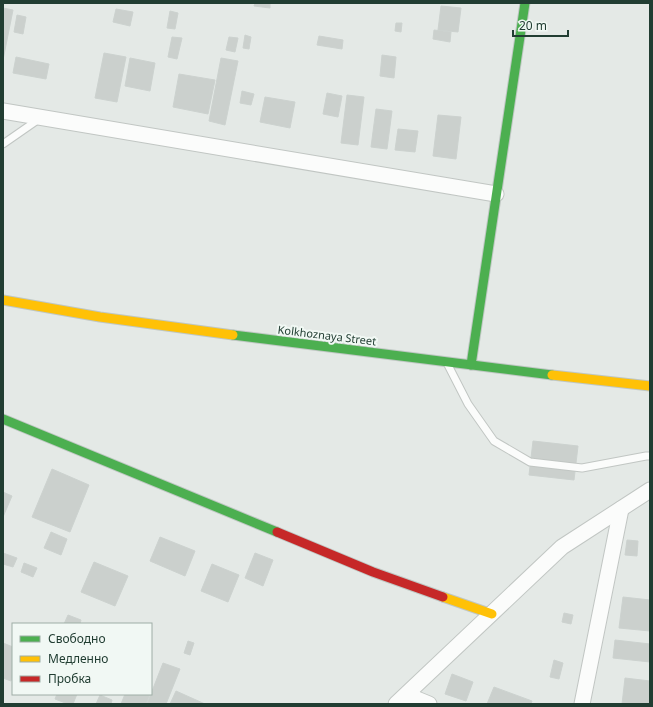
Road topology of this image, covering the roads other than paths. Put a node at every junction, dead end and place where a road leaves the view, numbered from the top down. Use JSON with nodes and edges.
{"nodes":[{"id":1,"x":525,"y":3,"type":"edge"},
{"id":2,"x":3,"y":111,"type":"edge"},
{"id":3,"x":43,"y":117,"type":"junction"},
{"id":4,"x":3,"y":144,"type":"edge"},
{"id":5,"x":496,"y":194,"type":"junction"},
{"id":6,"x":3,"y":300,"type":"edge"},
{"id":7,"x":447,"y":363,"type":"junction"},
{"id":8,"x":471,"y":365,"type":"junction"},
{"id":9,"x":650,"y":386,"type":"edge"},
{"id":10,"x":3,"y":419,"type":"edge"},
{"id":11,"x":650,"y":456,"type":"edge"},
{"id":12,"x":650,"y":490,"type":"edge"},
{"id":13,"x":621,"y":509,"type":"junction"},
{"id":14,"x":492,"y":614,"type":"junction"},
{"id":15,"x":402,"y":699,"type":"edge"},
{"id":16,"x":429,"y":704,"type":"edge"},
{"id":17,"x":582,"y":704,"type":"edge"}],
"edges":[{"from":1,"to":5,"type":"street"},
{"from":2,"to":3,"type":"street"},
{"from":3,"to":4,"type":"lane"},
{"from":3,"to":5,"type":"street"},
{"from":5,"to":8,"type":"street"},
{"from":6,"to":7,"type":"street","name":"Kolkhoznaya Street"},
{"from":7,"to":8,"type":"street","name":"Kolkhoznaya Street"},
{"from":7,"to":11,"type":"lane"},
{"from":8,"to":9,"type":"street","name":"Kolkhoznaya Street"},
{"from":10,"to":14,"type":"street"},
{"from":12,"to":13,"type":"street"},
{"from":13,"to":14,"type":"street"},
{"from":13,"to":17,"type":"street"},
{"from":14,"to":15,"type":"street"},
{"from":15,"to":16,"type":"street"}]}
